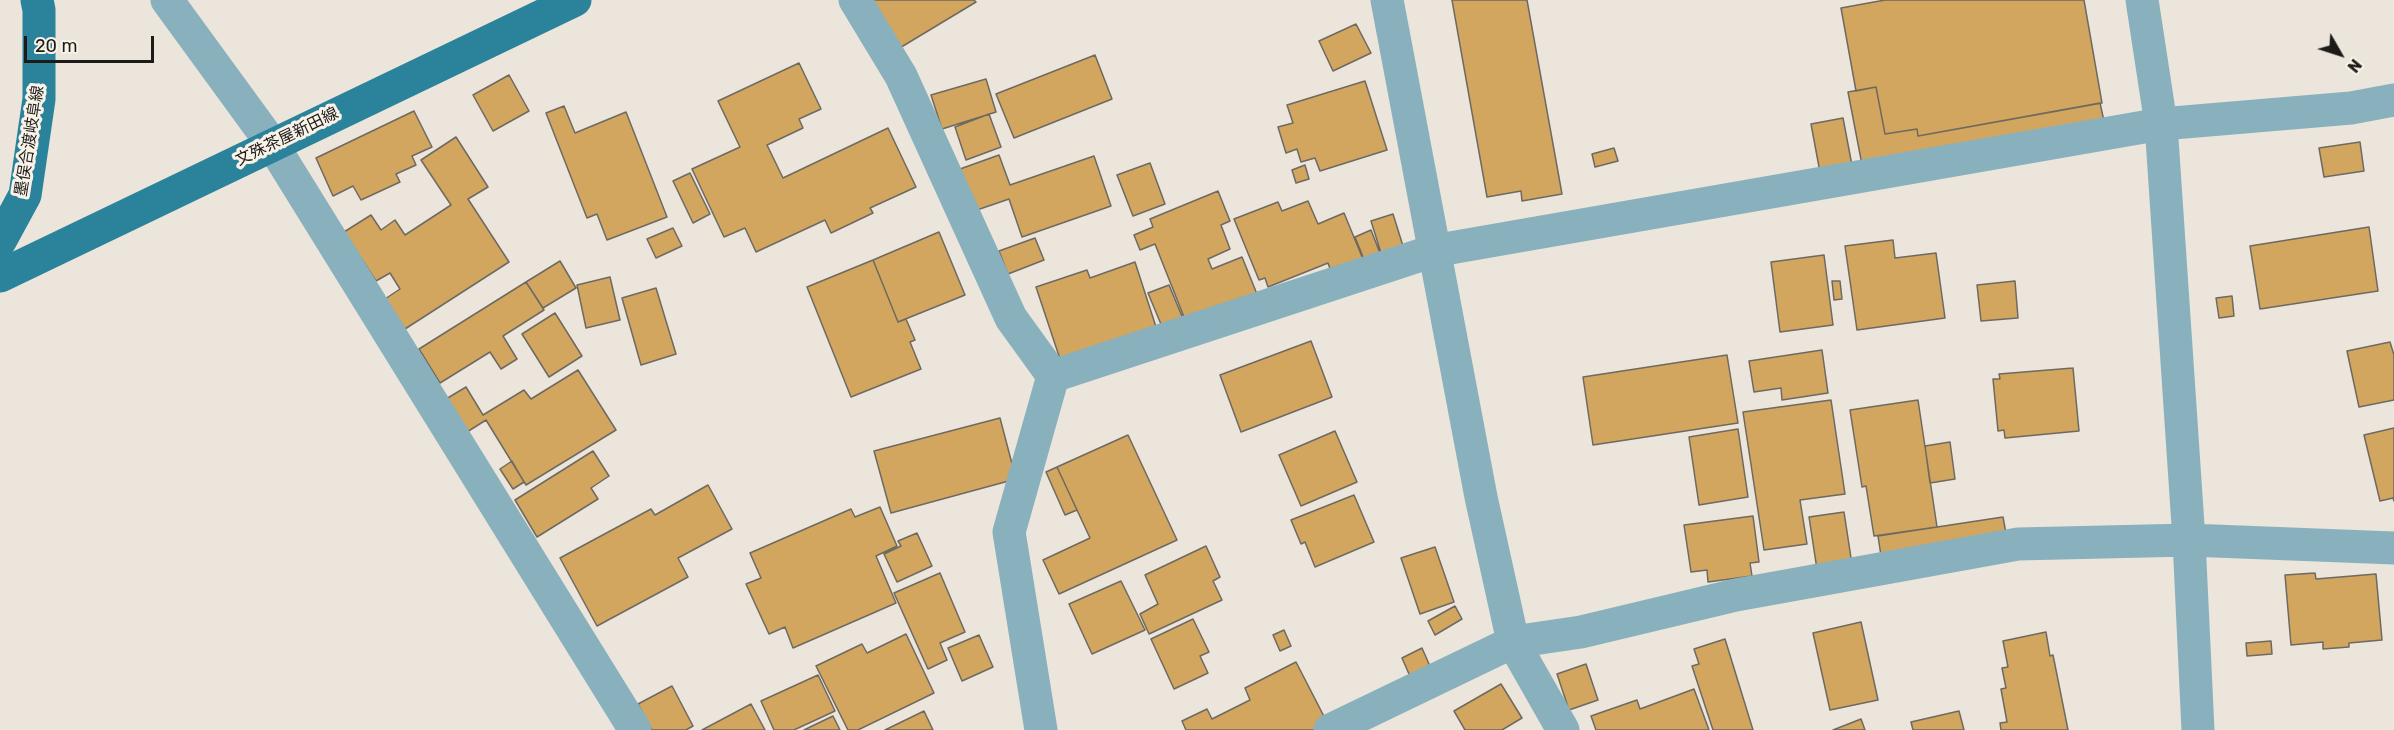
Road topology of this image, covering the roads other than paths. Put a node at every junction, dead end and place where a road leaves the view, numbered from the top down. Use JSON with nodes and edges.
{"nodes":[{"id":1,"x":37,"y":0,"type":"edge"},
{"id":2,"x":167,"y":0,"type":"edge"},
{"id":3,"x":575,"y":0,"type":"edge"},
{"id":4,"x":855,"y":0,"type":"edge"},
{"id":5,"x":1387,"y":0,"type":"edge"},
{"id":6,"x":2142,"y":0,"type":"edge"},
{"id":7,"x":2394,"y":100,"type":"edge"},
{"id":8,"x":2161,"y":124,"type":"junction"},
{"id":9,"x":272,"y":144,"type":"junction"},
{"id":10,"x":0,"y":241,"type":"edge"},
{"id":11,"x":1433,"y":251,"type":"junction"},
{"id":12,"x":0,"y":276,"type":"edge"},
{"id":13,"x":1053,"y":376,"type":"junction"},
{"id":14,"x":2189,"y":540,"type":"junction"},
{"id":15,"x":2394,"y":548,"type":"edge"},
{"id":16,"x":1513,"y":642,"type":"junction"},
{"id":17,"x":635,"y":730,"type":"edge"},
{"id":18,"x":1041,"y":730,"type":"edge"},
{"id":19,"x":1330,"y":730,"type":"edge"},
{"id":20,"x":1563,"y":730,"type":"edge"},
{"id":21,"x":2198,"y":730,"type":"edge"}],
"edges":[{"from":1,"to":10,"type":"main road","name":"墨俣合渡岐阜線"},
{"from":2,"to":9,"type":"street"},
{"from":3,"to":9,"type":"main road","name":"文殊茶屋新田線"},
{"from":4,"to":13,"type":"street"},
{"from":5,"to":11,"type":"street"},
{"from":6,"to":8,"type":"street"},
{"from":7,"to":8,"type":"street"},
{"from":8,"to":11,"type":"street"},
{"from":8,"to":14,"type":"street"},
{"from":9,"to":12,"type":"main road","name":"文殊茶屋新田線"},
{"from":9,"to":17,"type":"street"},
{"from":11,"to":13,"type":"street"},
{"from":11,"to":16,"type":"street"},
{"from":13,"to":18,"type":"street"},
{"from":14,"to":15,"type":"street"},
{"from":14,"to":16,"type":"street"},
{"from":14,"to":21,"type":"street"},
{"from":16,"to":19,"type":"street"},
{"from":16,"to":20,"type":"street"}]}
